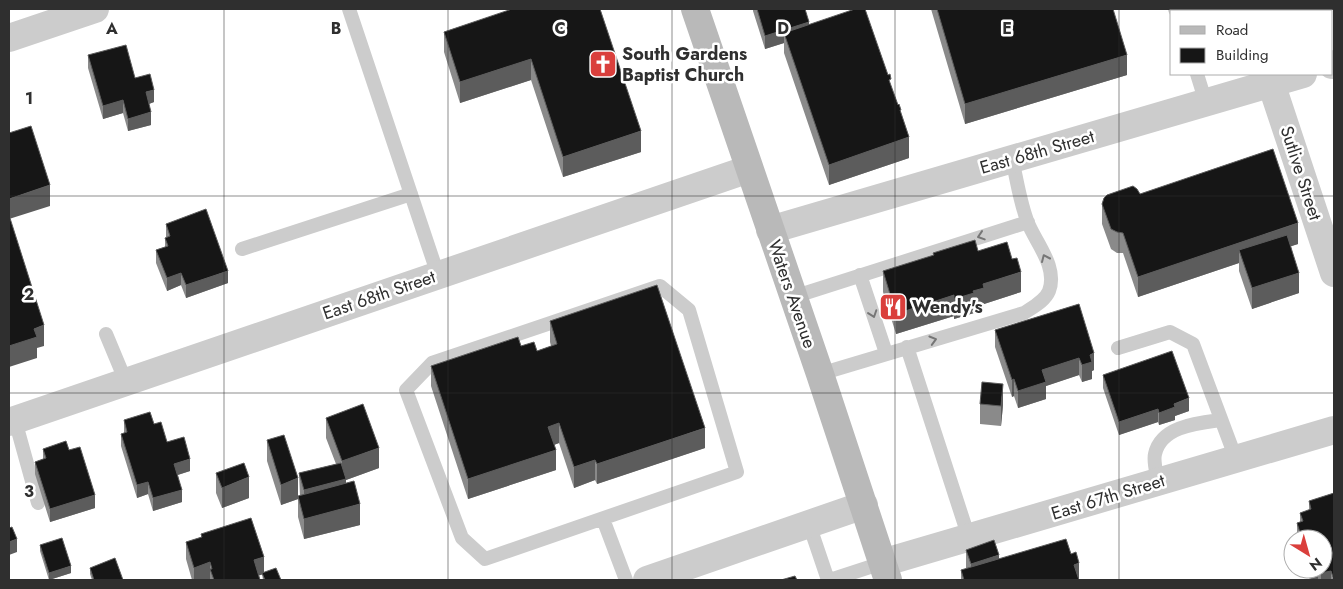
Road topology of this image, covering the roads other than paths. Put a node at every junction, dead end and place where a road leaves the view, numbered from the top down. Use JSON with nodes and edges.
{"nodes":[{"id":1,"x":95,"y":9,"type":"edge"},
{"id":2,"x":348,"y":9,"type":"edge"},
{"id":3,"x":695,"y":9,"type":"edge"},
{"id":4,"x":9,"y":38,"type":"edge"},
{"id":5,"x":1197,"y":75,"type":"edge"},
{"id":6,"x":1296,"y":75,"type":"edge"},
{"id":7,"x":1270,"y":79,"type":"edge"},
{"id":8,"x":1206,"y":103,"type":"junction"},
{"id":9,"x":1012,"y":159,"type":"junction"},
{"id":10,"x":750,"y":169,"type":"junction"},
{"id":11,"x":411,"y":194,"type":"junction"},
{"id":12,"x":1028,"y":222,"type":"junction"},
{"id":13,"x":770,"y":230,"type":"junction"},
{"id":14,"x":242,"y":249,"type":"dead end"},
{"id":15,"x":1334,"y":273,"type":"edge"},
{"id":16,"x":438,"y":275,"type":"junction"},
{"id":17,"x":860,"y":275,"type":"junction"},
{"id":18,"x":793,"y":297,"type":"junction"},
{"id":19,"x":106,"y":334,"type":"dead end"},
{"id":20,"x":907,"y":347,"type":"junction"},
{"id":21,"x":1118,"y":348,"type":"dead end"},
{"id":22,"x":886,"y":353,"type":"junction"},
{"id":23,"x":820,"y":374,"type":"junction"},
{"id":24,"x":126,"y":382,"type":"junction"},
{"id":25,"x":1221,"y":420,"type":"junction"},
{"id":26,"x":12,"y":421,"type":"edge"},
{"id":27,"x":1334,"y":430,"type":"edge"},
{"id":28,"x":1236,"y":459,"type":"junction"},
{"id":29,"x":1158,"y":482,"type":"junction"},
{"id":30,"x":38,"y":503,"type":"dead end"},
{"id":31,"x":864,"y":506,"type":"junction"},
{"id":32,"x":603,"y":519,"type":"junction"},
{"id":33,"x":809,"y":524,"type":"junction"},
{"id":34,"x":969,"y":538,"type":"junction"},
{"id":35,"x":885,"y":571,"type":"edge"},
{"id":36,"x":626,"y":580,"type":"edge"},
{"id":37,"x":647,"y":580,"type":"edge"},
{"id":38,"x":829,"y":580,"type":"edge"}],
"edges":[{"from":1,"to":4,"type":"street"},
{"from":2,"to":11,"type":"lane"},
{"from":3,"to":10,"type":"main road","name":"Waters Avenue"},
{"from":5,"to":8,"type":"lane"},
{"from":6,"to":7,"type":"street","name":"East 68th Street"},
{"from":7,"to":8,"type":"street","name":"East 68th Street"},
{"from":7,"to":15,"type":"street","name":"Sutlive Street"},
{"from":8,"to":9,"type":"street","name":"East 68th Street"},
{"from":9,"to":12,"type":"lane"},
{"from":9,"to":13,"type":"street","name":"East 68th Street"},
{"from":10,"to":13,"type":"main road","name":"Waters Avenue"},
{"from":10,"to":16,"type":"street","name":"East 68th Street"},
{"from":11,"to":14,"type":"lane"},
{"from":11,"to":16,"type":"lane"},
{"from":12,"to":17,"type":"lane","one_way":true},
{"from":20,"to":12,"type":"lane","one_way":true},
{"from":13,"to":18,"type":"main road","name":"Waters Avenue"},
{"from":16,"to":24,"type":"street","name":"East 68th Street"},
{"from":17,"to":18,"type":"lane"},
{"from":17,"to":22,"type":"lane","one_way":true},
{"from":18,"to":23,"type":"main road","name":"Waters Avenue"},
{"from":19,"to":24,"type":"lane"},
{"from":20,"to":22,"type":"lane"},
{"from":20,"to":34,"type":"lane"},
{"from":21,"to":25,"type":"lane"},
{"from":22,"to":23,"type":"lane"},
{"from":23,"to":31,"type":"main road","name":"Waters Avenue"},
{"from":24,"to":26,"type":"street","name":"East 68th Street"},
{"from":25,"to":28,"type":"lane"},
{"from":25,"to":29,"type":"lane"},
{"from":26,"to":30,"type":"lane"},
{"from":27,"to":28,"type":"street","name":"East 67th Street"},
{"from":28,"to":29,"type":"street","name":"East 67th Street"},
{"from":29,"to":34,"type":"street","name":"East 67th Street"},
{"from":31,"to":33,"type":"street"},
{"from":31,"to":35,"type":"main road","name":"Waters Avenue"},
{"from":32,"to":32,"type":"lane"},
{"from":32,"to":36,"type":"lane"},
{"from":33,"to":37,"type":"street"},
{"from":33,"to":38,"type":"lane"},
{"from":34,"to":35,"type":"street","name":"East 67th Street"},
{"from":35,"to":38,"type":"lane"}]}
